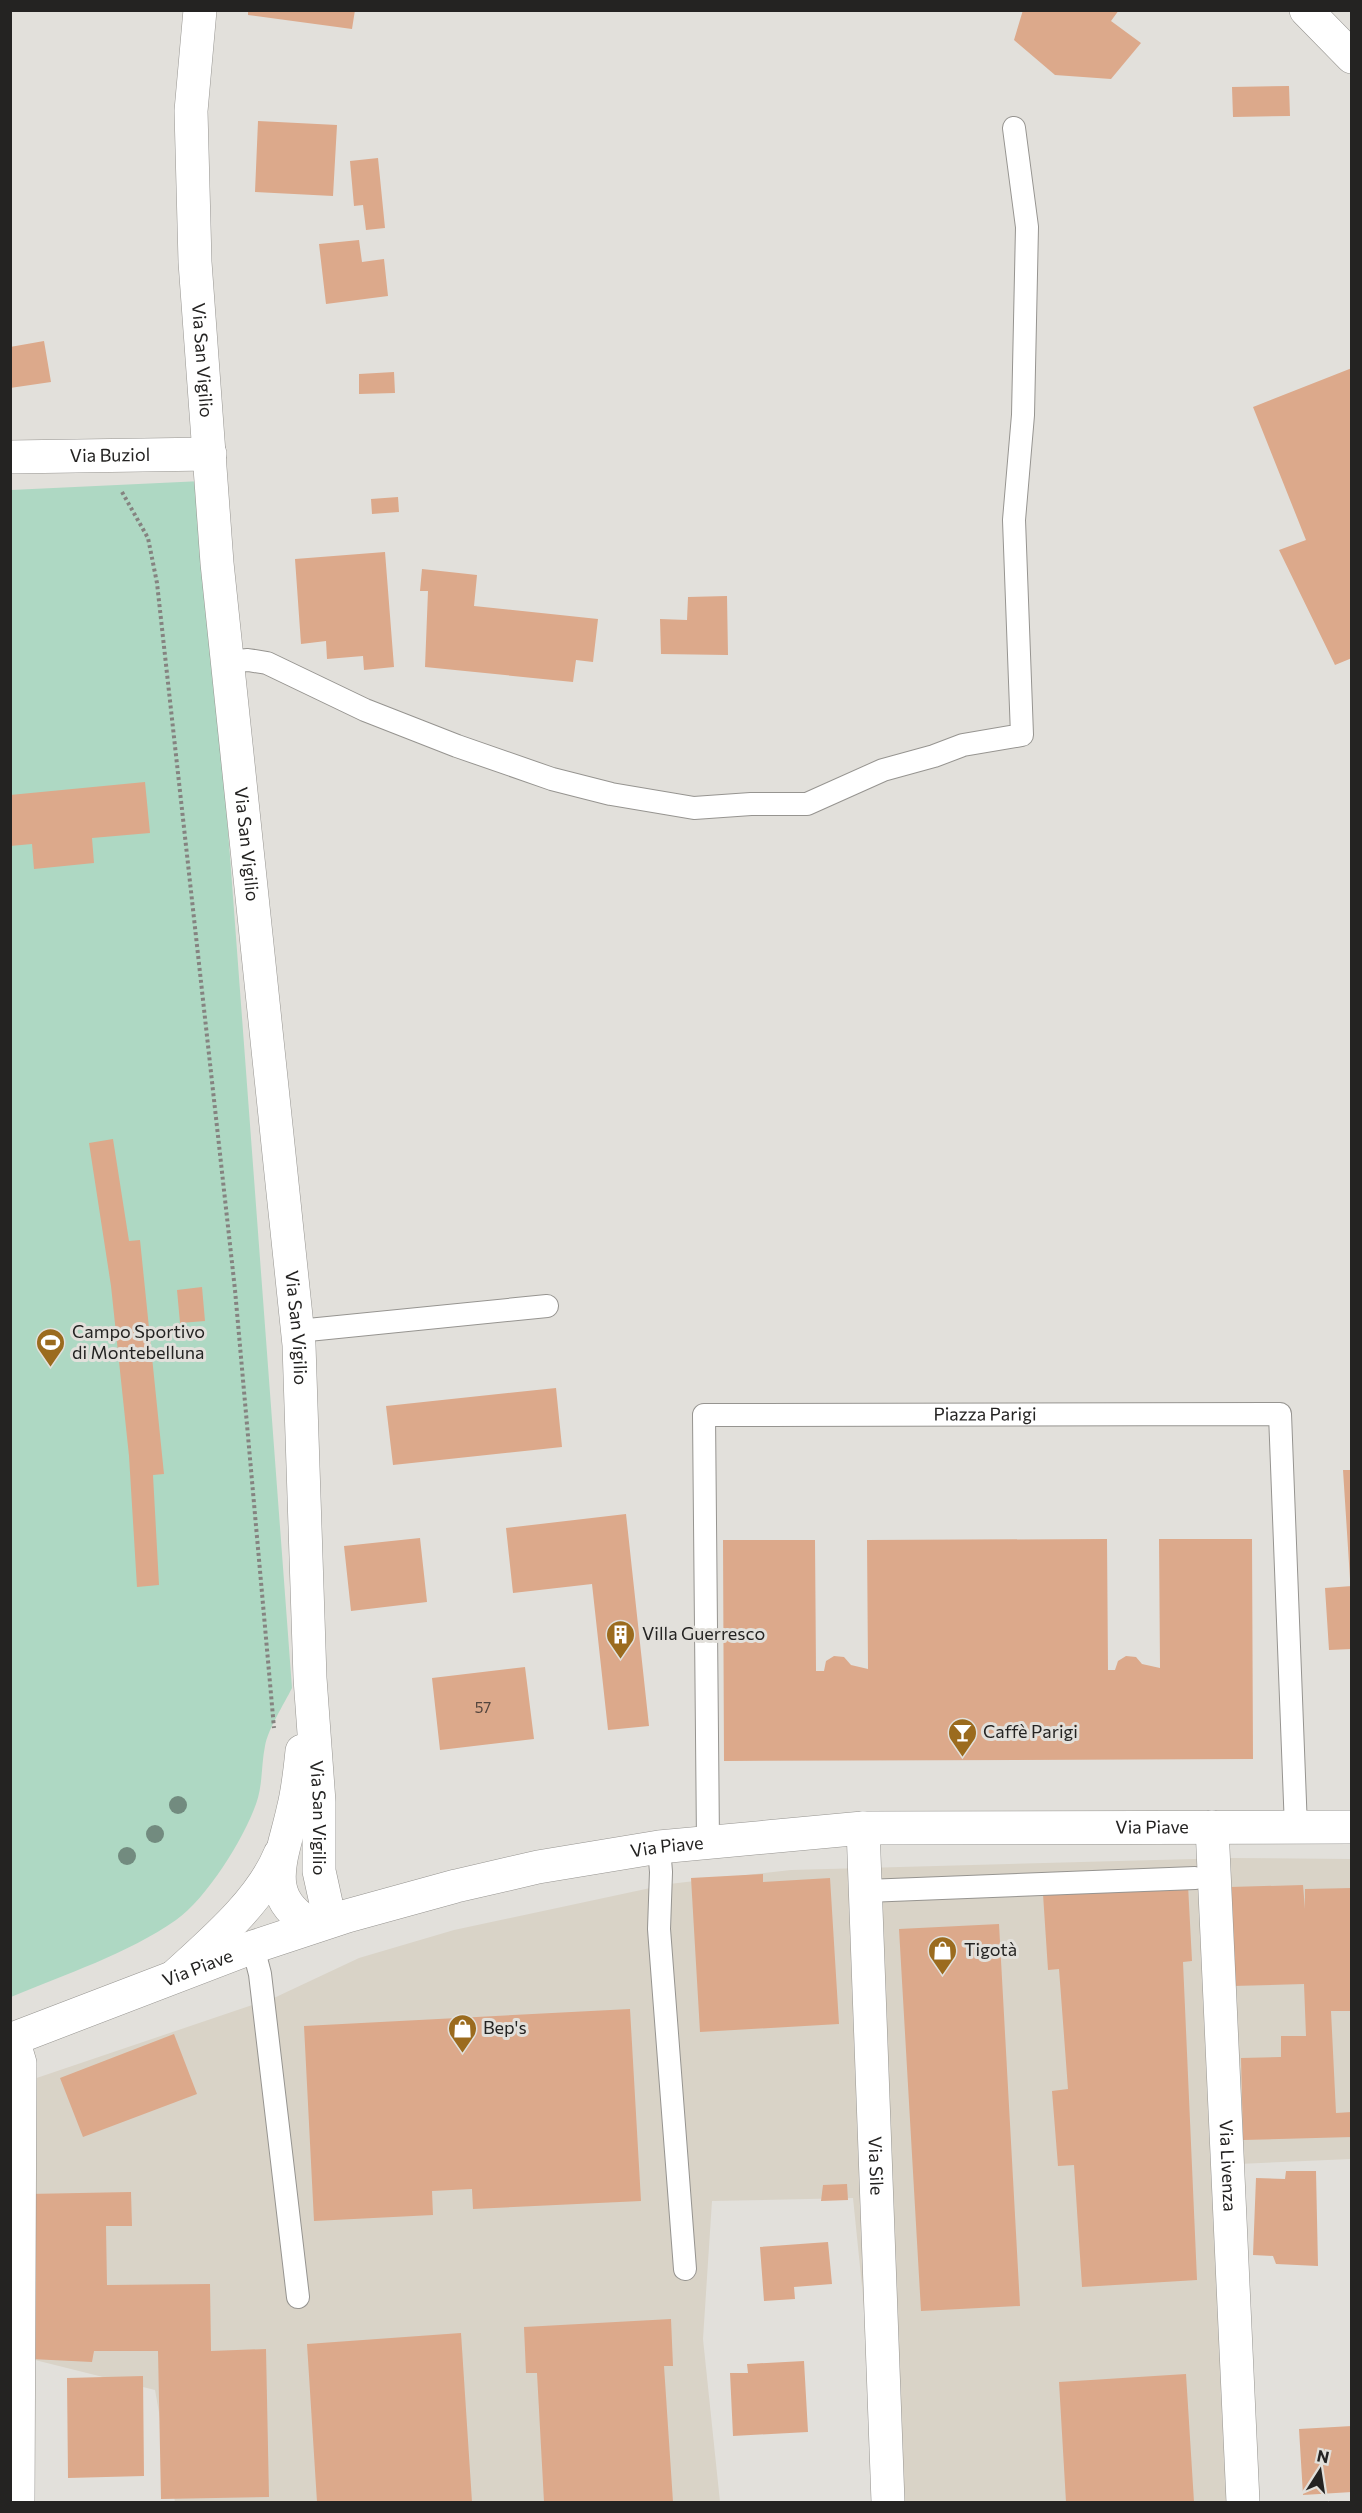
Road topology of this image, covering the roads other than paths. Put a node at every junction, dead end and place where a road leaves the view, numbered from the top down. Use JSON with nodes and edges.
{"nodes":[{"id":1,"x":200,"y":10,"type":"edge"},
{"id":2,"x":1306,"y":10,"type":"edge"},
{"id":3,"x":1352,"y":57,"type":"edge"},
{"id":4,"x":1014,"y":128,"type":"dead end"},
{"id":5,"x":210,"y":454,"type":"junction"},
{"id":6,"x":10,"y":457,"type":"edge"},
{"id":7,"x":226,"y":662,"type":"junction"},
{"id":8,"x":547,"y":1306,"type":"dead end"},
{"id":9,"x":298,"y":1331,"type":"junction"},
{"id":10,"x":310,"y":1678,"type":"junction"},
{"id":11,"x":1212,"y":1827,"type":"junction"},
{"id":12,"x":1352,"y":1827,"type":"edge"},
{"id":13,"x":864,"y":1828,"type":"junction"},
{"id":14,"x":1296,"y":1828,"type":"junction"},
{"id":15,"x":708,"y":1842,"type":"junction"},
{"id":16,"x":659,"y":1846,"type":"junction"},
{"id":17,"x":282,"y":1849,"type":"junction"},
{"id":18,"x":1195,"y":1878,"type":"dead end"},
{"id":19,"x":866,"y":1891,"type":"junction"},
{"id":20,"x":323,"y":1923,"type":"junction"},
{"id":21,"x":253,"y":1947,"type":"junction"},
{"id":22,"x":175,"y":1976,"type":"junction"},
{"id":23,"x":12,"y":2040,"type":"edge"},
{"id":24,"x":684,"y":2269,"type":"dead end"},
{"id":25,"x":298,"y":2297,"type":"dead end"},
{"id":26,"x":18,"y":2502,"type":"edge"},
{"id":27,"x":888,"y":2502,"type":"edge"},
{"id":28,"x":1243,"y":2502,"type":"edge"}],
"edges":[{"from":1,"to":5,"type":"street","name":"Via San Vigilio"},
{"from":2,"to":3,"type":"street"},
{"from":4,"to":7,"type":"lane"},
{"from":5,"to":6,"type":"street","name":"Via Buziol"},
{"from":5,"to":7,"type":"street","name":"Via San Vigilio"},
{"from":7,"to":9,"type":"street","name":"Via San Vigilio"},
{"from":8,"to":9,"type":"lane"},
{"from":9,"to":10,"type":"street","name":"Via San Vigilio"},
{"from":10,"to":17,"type":"street","name":"Via San Vigilio"},
{"from":10,"to":20,"type":"street","name":"Via San Vigilio"},
{"from":11,"to":13,"type":"street","name":"Via Piave"},
{"from":11,"to":14,"type":"street","name":"Via Piave"},
{"from":11,"to":28,"type":"street","name":"Via Livenza"},
{"from":12,"to":14,"type":"street","name":"Via Piave"},
{"from":13,"to":15,"type":"street","name":"Via Piave"},
{"from":13,"to":19,"type":"street","name":"Via Sile"},
{"from":14,"to":15,"type":"lane","name":"Piazza Parigi"},
{"from":15,"to":16,"type":"street","name":"Via Piave"},
{"from":16,"to":20,"type":"street","name":"Via Piave"},
{"from":16,"to":24,"type":"lane"},
{"from":17,"to":20,"type":"street","name":"Via San Vigilio"},
{"from":17,"to":22,"type":"street","name":"Via San Vigilio"},
{"from":18,"to":19,"type":"lane"},
{"from":19,"to":27,"type":"street","name":"Via Sile"},
{"from":20,"to":21,"type":"street","name":"Via Piave"},
{"from":21,"to":22,"type":"street","name":"Via Piave"},
{"from":21,"to":25,"type":"lane"},
{"from":22,"to":23,"type":"street","name":"Via Piave"},
{"from":23,"to":26,"type":"street"}]}
